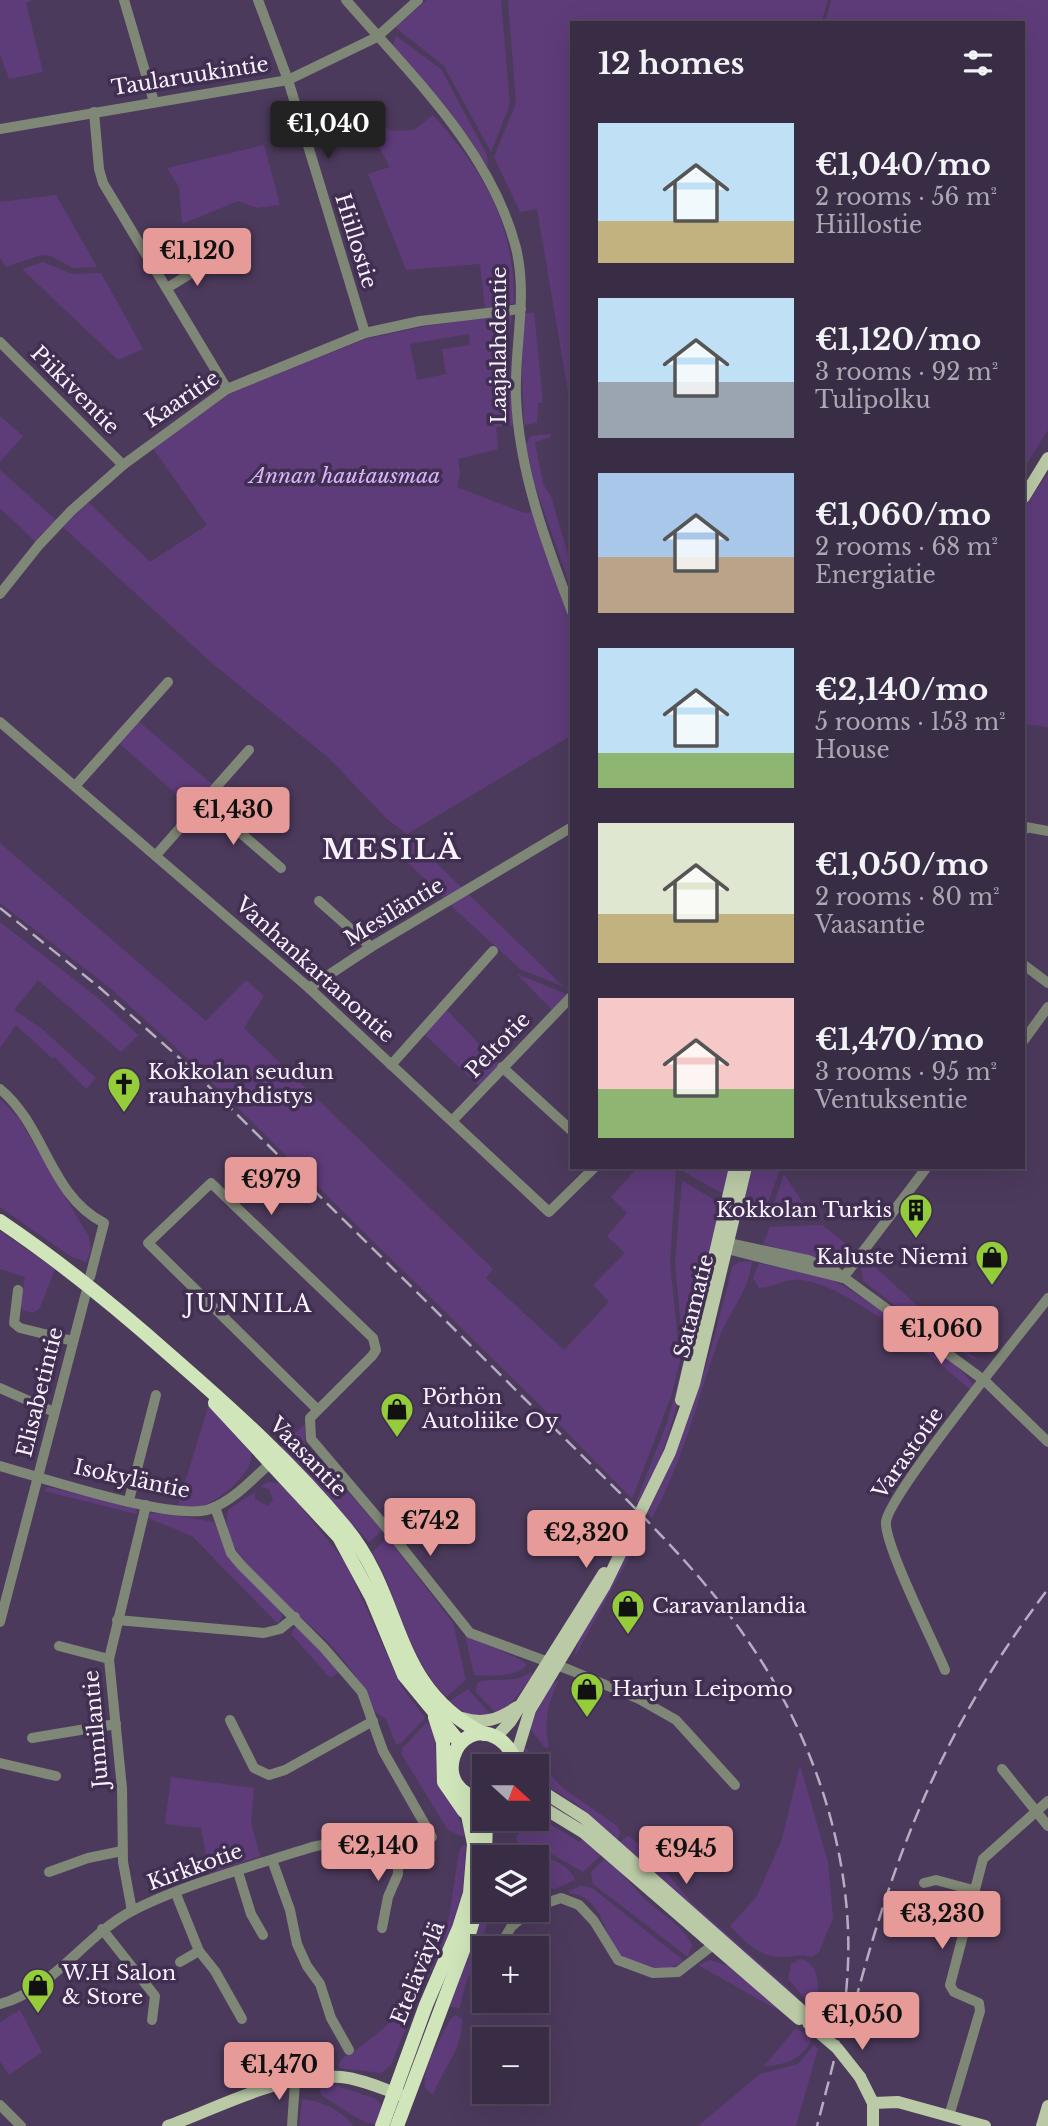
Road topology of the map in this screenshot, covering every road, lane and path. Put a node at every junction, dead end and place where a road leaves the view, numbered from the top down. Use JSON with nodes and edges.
{"nodes":[{"id":1,"x":124,"y":0,"type":"edge"},
{"id":2,"x":258,"y":0,"type":"edge"},
{"id":3,"x":346,"y":0,"type":"edge"},
{"id":4,"x":418,"y":0,"type":"edge"},
{"id":5,"x":377,"y":37,"type":"junction"},
{"id":6,"x":288,"y":80,"type":"junction"},
{"id":7,"x":154,"y":102,"type":"junction"},
{"id":8,"x":94,"y":112,"type":"junction"},
{"id":9,"x":0,"y":129,"type":"edge"},
{"id":10,"x":211,"y":261,"type":"dead end"},
{"id":11,"x":167,"y":288,"type":"junction"},
{"id":12,"x":521,"y":309,"type":"junction"},
{"id":13,"x":365,"y":334,"type":"junction"},
{"id":14,"x":0,"y":342,"type":"edge"},
{"id":15,"x":227,"y":389,"type":"junction"},
{"id":16,"x":1048,"y":458,"type":"edge"},
{"id":17,"x":122,"y":465,"type":"junction"},
{"id":18,"x":1025,"y":495,"type":"edge"},
{"id":19,"x":0,"y":594,"type":"edge"},
{"id":20,"x":570,"y":606,"type":"edge"},
{"id":21,"x":168,"y":682,"type":"dead end"},
{"id":22,"x":0,"y":722,"type":"edge"},
{"id":23,"x":249,"y":750,"type":"dead end"},
{"id":24,"x":76,"y":785,"type":"junction"},
{"id":25,"x":205,"y":802,"type":"junction"},
{"id":26,"x":570,"y":828,"type":"edge"},
{"id":27,"x":1025,"y":828,"type":"edge"},
{"id":28,"x":1048,"y":831,"type":"edge"},
{"id":29,"x":157,"y":854,"type":"junction"},
{"id":30,"x":281,"y":868,"type":"dead end"},
{"id":31,"x":319,"y":901,"type":"dead end"},
{"id":32,"x":371,"y":947,"type":"junction"},
{"id":33,"x":493,"y":951,"type":"dead end"},
{"id":34,"x":1025,"y":966,"type":"edge"},
{"id":35,"x":1048,"y":983,"type":"edge"},
{"id":36,"x":309,"y":988,"type":"junction"},
{"id":37,"x":570,"y":998,"type":"edge"},
{"id":38,"x":1048,"y":1007,"type":"edge"},
{"id":39,"x":1025,"y":1039,"type":"edge"},
{"id":40,"x":391,"y":1065,"type":"junction"},
{"id":41,"x":502,"y":1067,"type":"junction"},
{"id":42,"x":0,"y":1089,"type":"edge"},
{"id":43,"x":452,"y":1121,"type":"junction"},
{"id":44,"x":570,"y":1129,"type":"edge"},
{"id":45,"x":593,"y":1169,"type":"edge"},
{"id":46,"x":735,"y":1169,"type":"edge"},
{"id":47,"x":745,"y":1169,"type":"edge"},
{"id":48,"x":925,"y":1169,"type":"edge"},
{"id":49,"x":0,"y":1221,"type":"edge"},
{"id":50,"x":724,"y":1245,"type":"junction"},
{"id":51,"x":90,"y":1277,"type":"dead end"},
{"id":52,"x":843,"y":1278,"type":"junction"},
{"id":53,"x":18,"y":1290,"type":"dead end"},
{"id":54,"x":86,"y":1293,"type":"dead end"},
{"id":55,"x":1048,"y":1298,"type":"edge"},
{"id":56,"x":73,"y":1341,"type":"junction"},
{"id":57,"x":985,"y":1381,"type":"junction"},
{"id":58,"x":0,"y":1388,"type":"edge"},
{"id":59,"x":156,"y":1395,"type":"dead end"},
{"id":60,"x":318,"y":1410,"type":"junction"},
{"id":61,"x":54,"y":1412,"type":"junction"},
{"id":62,"x":1048,"y":1442,"type":"edge"},
{"id":63,"x":275,"y":1459,"type":"junction"},
{"id":64,"x":0,"y":1466,"type":"edge"},
{"id":65,"x":38,"y":1476,"type":"junction"},
{"id":66,"x":129,"y":1500,"type":"junction"},
{"id":67,"x":146,"y":1505,"type":"junction"},
{"id":68,"x":215,"y":1507,"type":"junction"},
{"id":69,"x":295,"y":1618,"type":"junction"},
{"id":70,"x":117,"y":1620,"type":"junction"},
{"id":71,"x":0,"y":1622,"type":"edge"},
{"id":72,"x":59,"y":1646,"type":"dead end"},
{"id":73,"x":108,"y":1659,"type":"junction"},
{"id":74,"x":552,"y":1664,"type":"junction"},
{"id":75,"x":945,"y":1670,"type":"dead end"},
{"id":76,"x":520,"y":1705,"type":"junction"},
{"id":77,"x":435,"y":1714,"type":"junction"},
{"id":78,"x":458,"y":1717,"type":"junction"},
{"id":79,"x":230,"y":1720,"type":"dead end"},
{"id":80,"x":373,"y":1721,"type":"junction"},
{"id":81,"x":116,"y":1724,"type":"junction"},
{"id":82,"x":490,"y":1735,"type":"junction"},
{"id":83,"x":32,"y":1738,"type":"dead end"},
{"id":84,"x":460,"y":1743,"type":"junction"},
{"id":85,"x":512,"y":1754,"type":"edge"},
{"id":86,"x":518,"y":1754,"type":"edge"},
{"id":87,"x":0,"y":1763,"type":"edge"},
{"id":88,"x":1002,"y":1769,"type":"dead end"},
{"id":89,"x":56,"y":1776,"type":"dead end"},
{"id":90,"x":735,"y":1785,"type":"dead end"},
{"id":91,"x":463,"y":1791,"type":"junction"},
{"id":92,"x":472,"y":1794,"type":"edge"},
{"id":93,"x":550,"y":1796,"type":"edge"},
{"id":94,"x":1048,"y":1801,"type":"edge"},
{"id":95,"x":465,"y":1812,"type":"junction"},
{"id":96,"x":550,"y":1812,"type":"edge"},
{"id":97,"x":1037,"y":1812,"type":"junction"},
{"id":98,"x":1048,"y":1826,"type":"edge"},
{"id":99,"x":398,"y":1844,"type":"junction"},
{"id":100,"x":122,"y":1851,"type":"junction"},
{"id":101,"x":272,"y":1860,"type":"junction"},
{"id":102,"x":49,"y":1872,"type":"dead end"},
{"id":103,"x":238,"y":1872,"type":"junction"},
{"id":104,"x":923,"y":1883,"type":"dead end"},
{"id":105,"x":973,"y":1890,"type":"junction"},
{"id":106,"x":176,"y":1894,"type":"junction"},
{"id":107,"x":549,"y":1902,"type":"edge"},
{"id":108,"x":132,"y":1911,"type":"junction"},
{"id":109,"x":472,"y":1922,"type":"edge"},
{"id":110,"x":517,"y":1922,"type":"edge"},
{"id":111,"x":382,"y":1928,"type":"dead end"},
{"id":112,"x":102,"y":1929,"type":"junction"},
{"id":113,"x":263,"y":1935,"type":"dead end"},
{"id":114,"x":506,"y":1936,"type":"edge"},
{"id":115,"x":717,"y":1942,"type":"junction"},
{"id":116,"x":199,"y":1951,"type":"junction"},
{"id":117,"x":180,"y":1962,"type":"dead end"},
{"id":118,"x":0,"y":2004,"type":"edge"},
{"id":119,"x":242,"y":2019,"type":"dead end"},
{"id":120,"x":152,"y":2020,"type":"dead end"},
{"id":121,"x":349,"y":2050,"type":"dead end"},
{"id":122,"x":295,"y":2081,"type":"junction"},
{"id":123,"x":400,"y":2095,"type":"junction"},
{"id":124,"x":873,"y":2104,"type":"junction"},
{"id":125,"x":0,"y":2105,"type":"edge"},
{"id":126,"x":1048,"y":2106,"type":"edge"},
{"id":127,"x":949,"y":2116,"type":"junction"},
{"id":128,"x":21,"y":2126,"type":"edge"},
{"id":129,"x":168,"y":2126,"type":"edge"},
{"id":130,"x":292,"y":2126,"type":"edge"},
{"id":131,"x":382,"y":2126,"type":"edge"},
{"id":132,"x":397,"y":2126,"type":"edge"},
{"id":133,"x":873,"y":2126,"type":"edge"},
{"id":134,"x":985,"y":2126,"type":"edge"},
{"id":135,"x":1042,"y":2126,"type":"edge"}],
"edges":[{"from":1,"to":7,"type":"street"},
{"from":2,"to":6,"type":"street","name":"Hiillostie"},
{"from":3,"to":5,"type":"street","name":"Laajalahdentie"},
{"from":4,"to":5,"type":"street","name":"Taularuukintie"},
{"from":5,"to":6,"type":"street","name":"Taularuukintie"},
{"from":5,"to":12,"type":"street","name":"Laajalahdentie"},
{"from":6,"to":7,"type":"street","name":"Taularuukintie"},
{"from":6,"to":13,"type":"street","name":"Hiillostie"},
{"from":7,"to":8,"type":"street","name":"Taularuukintie"},
{"from":8,"to":9,"type":"street","name":"Taularuukintie"},
{"from":8,"to":11,"type":"street"},
{"from":10,"to":11,"type":"street"},
{"from":11,"to":15,"type":"street"},
{"from":12,"to":13,"type":"street","name":"Kaaritie"},
{"from":12,"to":20,"type":"street","name":"Laajalahdentie"},
{"from":13,"to":15,"type":"street","name":"Kaaritie"},
{"from":14,"to":17,"type":"street","name":"Piikiventie"},
{"from":15,"to":17,"type":"street","name":"Kaaritie"},
{"from":16,"to":18,"type":"main road"},
{"from":17,"to":19,"type":"street","name":"Kaaritie"},
{"from":21,"to":24,"type":"street"},
{"from":22,"to":24,"type":"street","name":"Vanhankartanontie"},
{"from":23,"to":25,"type":"street"},
{"from":24,"to":29,"type":"street","name":"Vanhankartanontie"},
{"from":25,"to":29,"type":"street"},
{"from":25,"to":30,"type":"street"},
{"from":26,"to":32,"type":"street","name":"Mesiläntie"},
{"from":27,"to":28,"type":"street"},
{"from":29,"to":36,"type":"street","name":"Vanhankartanontie"},
{"from":31,"to":32,"type":"street"},
{"from":32,"to":36,"type":"street","name":"Mesiläntie"},
{"from":33,"to":40,"type":"street"},
{"from":34,"to":35,"type":"street"},
{"from":36,"to":40,"type":"street","name":"Vanhankartanontie"},
{"from":37,"to":41,"type":"street","name":"Peltotie"},
{"from":38,"to":39,"type":"street"},
{"from":40,"to":43,"type":"street","name":"Vanhankartanontie"},
{"from":41,"to":43,"type":"street","name":"Peltotie"},
{"from":41,"to":44,"type":"street"},
{"from":42,"to":51,"type":"street"},
{"from":43,"to":45,"type":"street","name":"Vanhankartanontie"},
{"from":46,"to":50,"type":"main road","name":"Satamatie"},
{"from":47,"to":50,"type":"main road","name":"Satamatie"},
{"from":48,"to":52,"type":"street"},
{"from":49,"to":63,"type":"highway","name":"Vaasantie"},
{"from":50,"to":52,"type":"street"},
{"from":50,"to":74,"type":"main road","name":"Satamatie"},
{"from":52,"to":57,"type":"street"},
{"from":53,"to":56,"type":"street"},
{"from":54,"to":56,"type":"street","name":"Elisabetintie"},
{"from":55,"to":57,"type":"street"},
{"from":56,"to":61,"type":"street","name":"Elisabetintie"},
{"from":57,"to":62,"type":"street"},
{"from":57,"to":75,"type":"street","name":"Varastotie"},
{"from":58,"to":61,"type":"street"},
{"from":59,"to":66,"type":"street"},
{"from":60,"to":60,"type":"street"},
{"from":60,"to":74,"type":"street"},
{"from":61,"to":65,"type":"street","name":"Elisabetintie"},
{"from":63,"to":68,"type":"street","name":"Isokyläntie"},
{"from":63,"to":77,"type":"highway","name":"Vaasantie"},
{"from":63,"to":78,"type":"highway","name":"Vaasantie"},
{"from":64,"to":65,"type":"street","name":"Isokyläntie"},
{"from":65,"to":66,"type":"street","name":"Isokyläntie"},
{"from":65,"to":71,"type":"street","name":"Elisabetintie"},
{"from":66,"to":67,"type":"street","name":"Isokyläntie"},
{"from":67,"to":68,"type":"street","name":"Isokyläntie"},
{"from":67,"to":70,"type":"street","name":"Junnilantie"},
{"from":68,"to":69,"type":"street"},
{"from":69,"to":70,"type":"street"},
{"from":69,"to":80,"type":"street"},
{"from":70,"to":73,"type":"street","name":"Junnilantie"},
{"from":72,"to":73,"type":"street"},
{"from":73,"to":81,"type":"street","name":"Junnilantie"},
{"from":74,"to":76,"type":"main road","name":"Satamatie"},
{"from":74,"to":86,"type":"main road","name":"Satamatie"},
{"from":74,"to":90,"type":"street"},
{"from":76,"to":78,"type":"main road"},
{"from":76,"to":82,"type":"main road","name":"Satamatie"},
{"from":77,"to":84,"type":"highway","name":"Vaasantie"},
{"from":77,"to":95,"type":"highway"},
{"from":78,"to":82,"type":"highway","name":"Vaasantie"},
{"from":79,"to":80,"type":"street"},
{"from":80,"to":99,"type":"street","name":"Kirkkotie"},
{"from":81,"to":83,"type":"street"},
{"from":81,"to":100,"type":"street","name":"Junnilantie"},
{"from":82,"to":84,"type":"highway"},
{"from":82,"to":85,"type":"highway","name":"Vaasantie"},
{"from":84,"to":91,"type":"highway","name":"Eteläväylä"},
{"from":87,"to":89,"type":"street"},
{"from":88,"to":97,"type":"street"},
{"from":91,"to":92,"type":"highway"},
{"from":91,"to":95,"type":"highway","name":"Eteläväylä"},
{"from":93,"to":115,"type":"main road"},
{"from":94,"to":97,"type":"street"},
{"from":95,"to":123,"type":"highway","name":"Eteläväylä"},
{"from":96,"to":115,"type":"main road"},
{"from":97,"to":98,"type":"street"},
{"from":97,"to":105,"type":"street"},
{"from":99,"to":101,"type":"street","name":"Kirkkotie"},
{"from":99,"to":111,"type":"street"},
{"from":100,"to":102,"type":"street"},
{"from":100,"to":108,"type":"street","name":"Junnilantie"},
{"from":101,"to":103,"type":"street","name":"Kirkkotie"},
{"from":101,"to":121,"type":"street"},
{"from":103,"to":106,"type":"street","name":"Kirkkotie"},
{"from":103,"to":113,"type":"street"},
{"from":104,"to":105,"type":"street"},
{"from":105,"to":127,"type":"street"},
{"from":106,"to":108,"type":"street","name":"Kirkkotie"},
{"from":106,"to":116,"type":"street"},
{"from":107,"to":115,"type":"street"},
{"from":108,"to":112,"type":"street","name":"Kirkkotie"},
{"from":109,"to":123,"type":"highway","name":"Eteläväylä"},
{"from":110,"to":114,"type":"street"},
{"from":112,"to":118,"type":"street","name":"Kirkkotie"},
{"from":112,"to":120,"type":"street"},
{"from":115,"to":124,"type":"main road","bridge":true},
{"from":116,"to":117,"type":"street"},
{"from":116,"to":119,"type":"street"},
{"from":122,"to":123,"type":"main road"},
{"from":122,"to":129,"type":"main road"},
{"from":122,"to":130,"type":"street"},
{"from":123,"to":131,"type":"highway","name":"Eteläväylä"},
{"from":123,"to":132,"type":"highway","name":"Eteläväylä"},
{"from":124,"to":127,"type":"main road"},
{"from":124,"to":133,"type":"main road"},
{"from":125,"to":128,"type":"street"},
{"from":126,"to":135,"type":"main road"},
{"from":127,"to":134,"type":"main road"}]}
